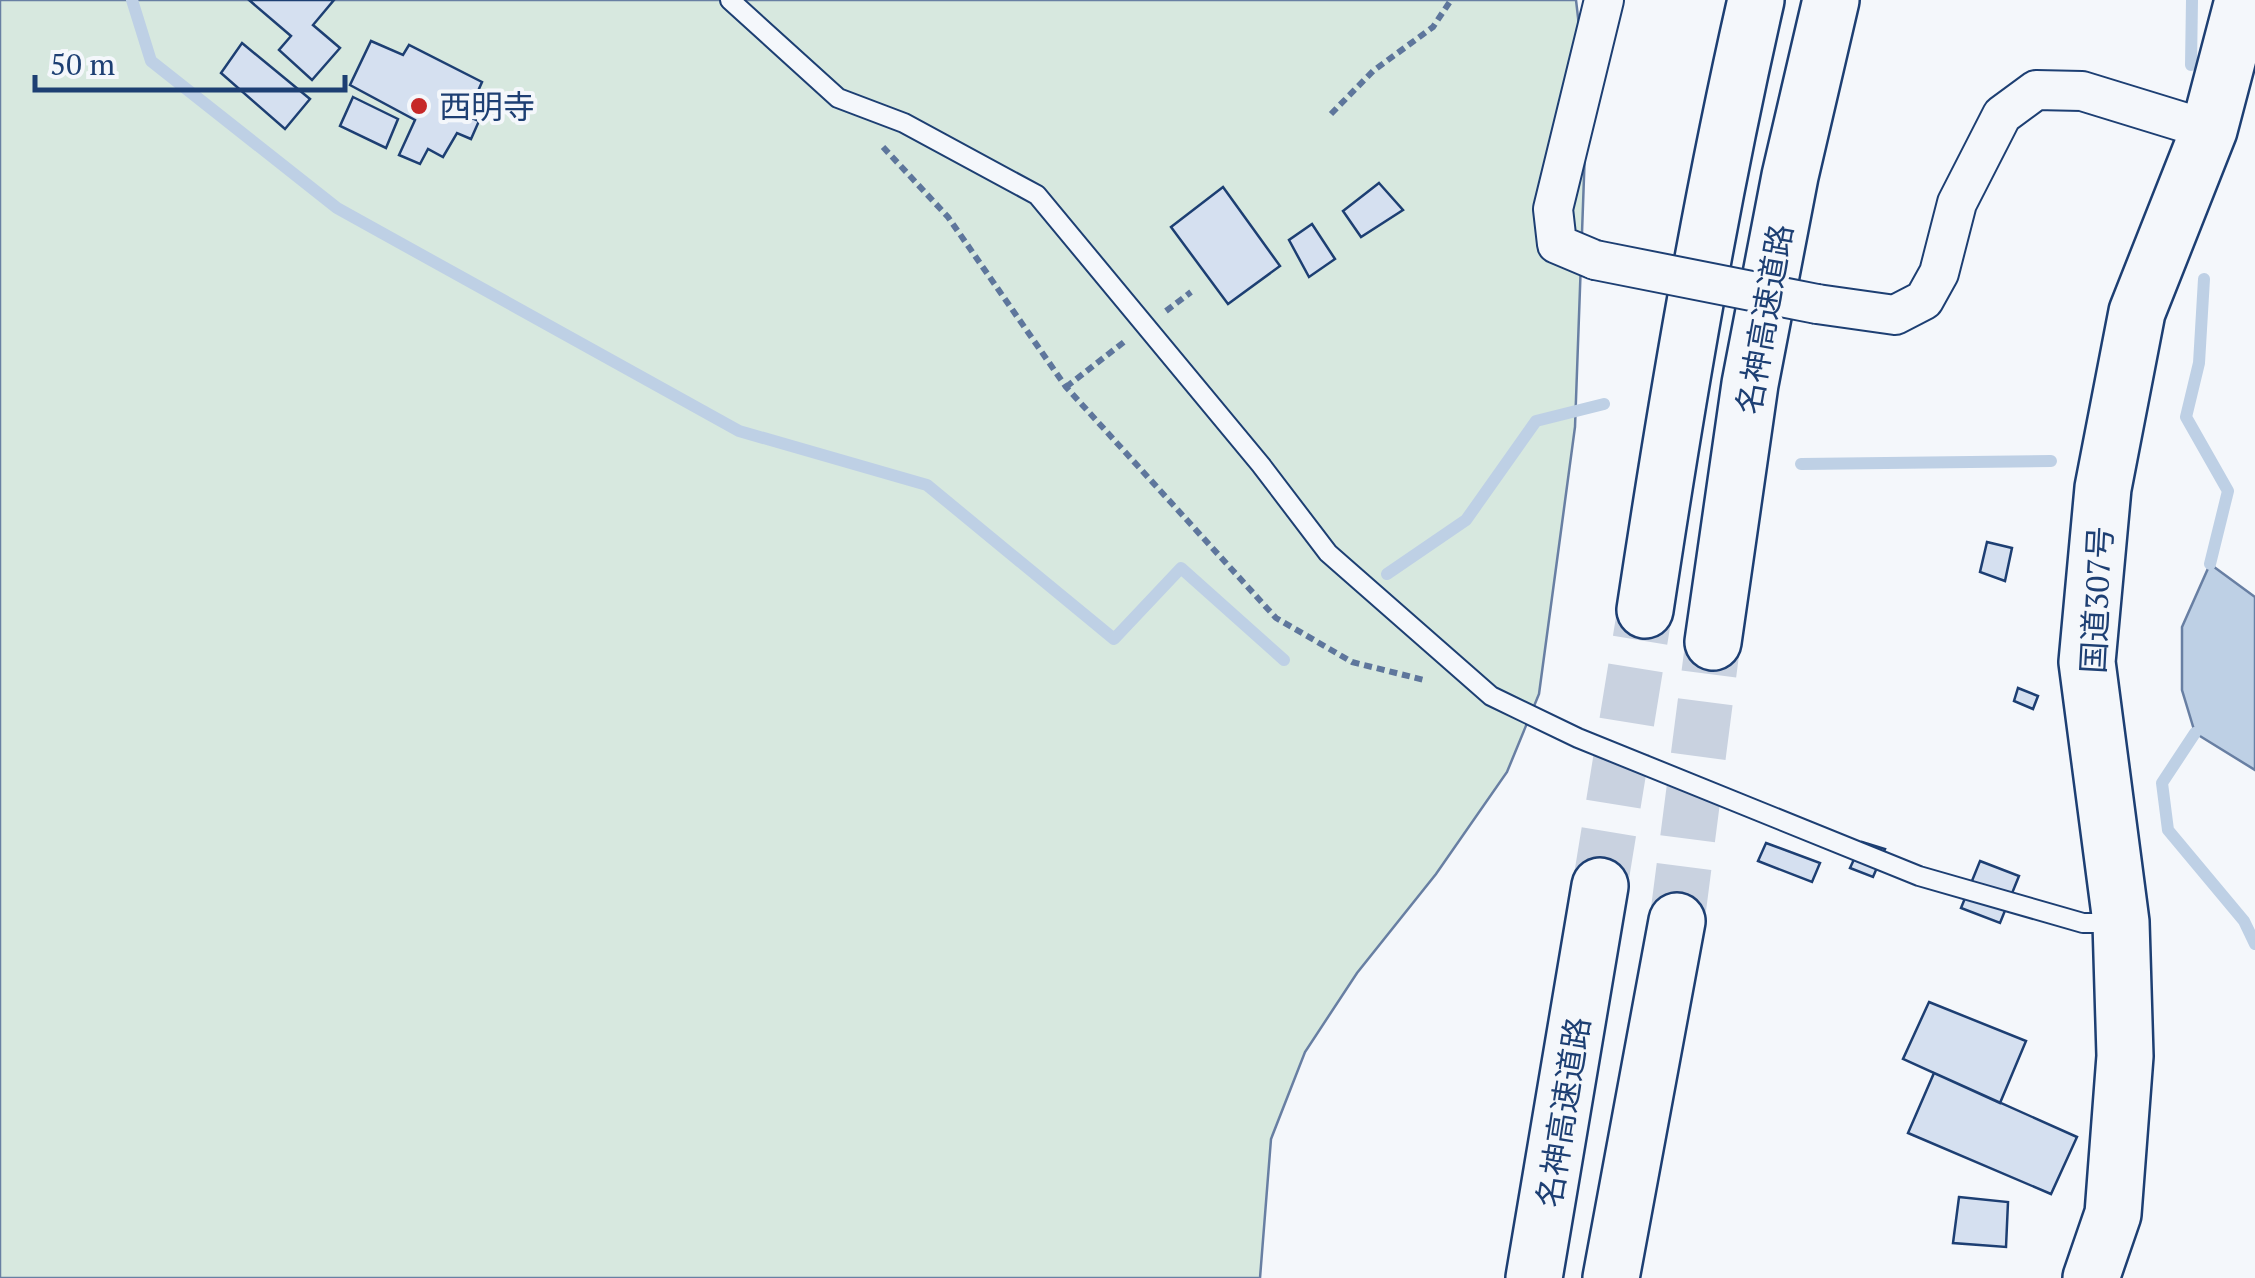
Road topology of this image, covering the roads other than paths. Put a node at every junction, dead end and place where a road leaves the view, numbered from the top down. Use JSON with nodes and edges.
{"nodes":[{"id":1,"x":730,"y":0,"type":"edge"},
{"id":2,"x":1604,"y":0,"type":"edge"},
{"id":3,"x":1756,"y":0,"type":"edge"},
{"id":4,"x":1831,"y":0,"type":"edge"},
{"id":5,"x":2247,"y":0,"type":"edge"},
{"id":6,"x":2210,"y":130,"type":"junction"},
{"id":7,"x":1644,"y":610,"type":"tunnel mouth"},
{"id":8,"x":1713,"y":642,"type":"tunnel mouth"},
{"id":9,"x":1600,"y":886,"type":"tunnel mouth"},
{"id":10,"x":1677,"y":920,"type":"tunnel mouth"},
{"id":11,"x":2121,"y":922,"type":"junction"},
{"id":12,"x":1534,"y":1278,"type":"edge"},
{"id":13,"x":1611,"y":1278,"type":"edge"},
{"id":14,"x":2091,"y":1278,"type":"edge"}],
"edges":[{"from":1,"to":11,"type":"lane"},
{"from":2,"to":6,"type":"street","bridge":true},
{"from":3,"to":7,"type":"highway"},
{"from":4,"to":8,"type":"highway","name":"名神高速道路"},
{"from":5,"to":6,"type":"highway","name":"国道307号"},
{"from":6,"to":11,"type":"highway","name":"国道307号"},
{"from":9,"to":12,"type":"highway","name":"名神高速道路"},
{"from":10,"to":13,"type":"highway"},
{"from":11,"to":14,"type":"highway","name":"国道307号"}]}
